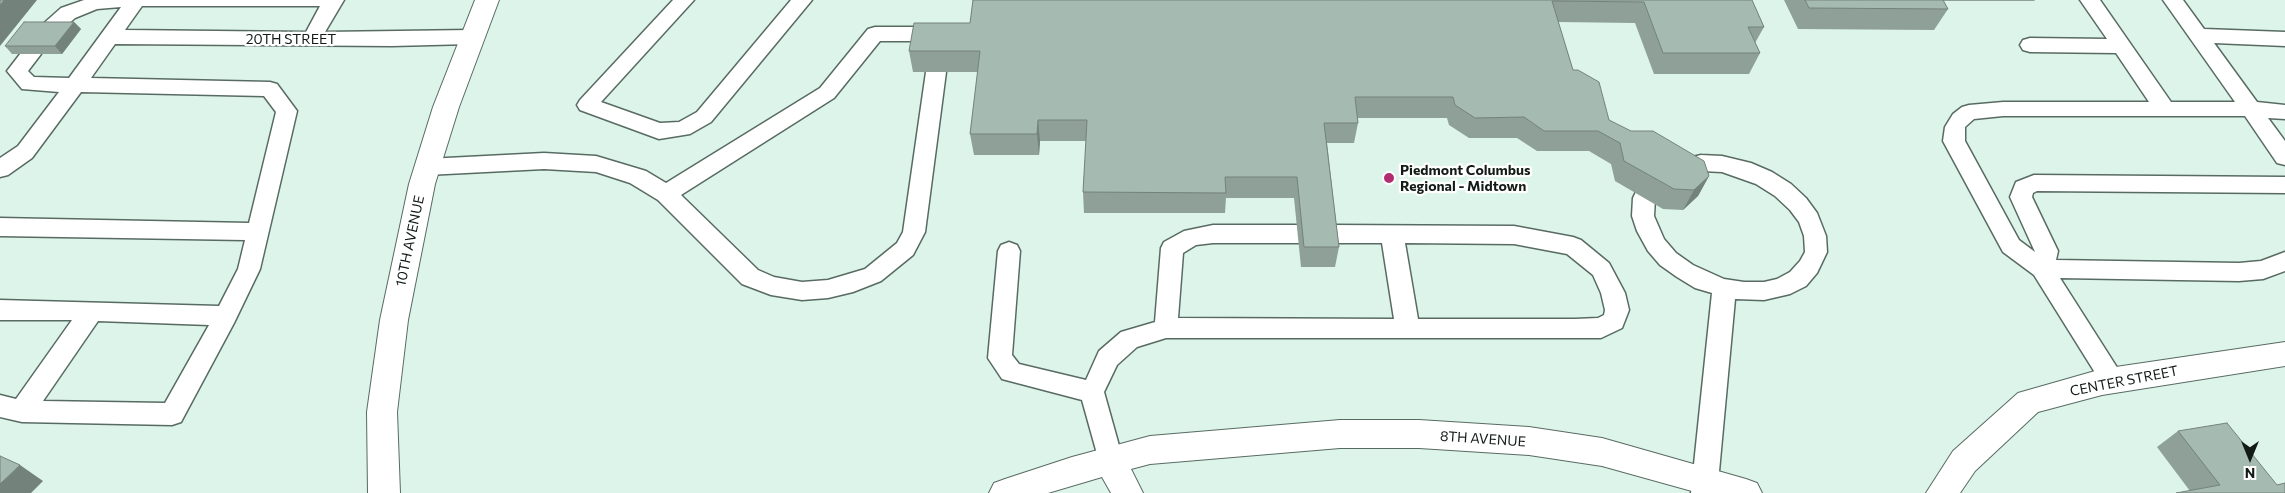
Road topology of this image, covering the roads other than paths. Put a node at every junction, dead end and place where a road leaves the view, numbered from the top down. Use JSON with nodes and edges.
{"nodes":[{"id":1,"x":137,"y":0,"type":"edge"},
{"id":2,"x":488,"y":0,"type":"edge"},
{"id":3,"x":684,"y":0,"type":"edge"},
{"id":4,"x":802,"y":0,"type":"edge"},
{"id":5,"x":2090,"y":0,"type":"edge"},
{"id":6,"x":2173,"y":0,"type":"edge"},
{"id":7,"x":334,"y":1,"type":"edge"},
{"id":8,"x":50,"y":29,"type":"edge"},
{"id":9,"x":2200,"y":36,"type":"junction"},
{"id":10,"x":111,"y":37,"type":"junction"},
{"id":11,"x":471,"y":37,"type":"junction"},
{"id":12,"x":311,"y":39,"type":"junction"},
{"id":13,"x":2285,"y":39,"type":"edge"},
{"id":14,"x":939,"y":44,"type":"edge"},
{"id":15,"x":2030,"y":45,"type":"dead end"},
{"id":16,"x":2121,"y":46,"type":"junction"},
{"id":17,"x":31,"y":54,"type":"edge"},
{"id":18,"x":936,"y":72,"type":"edge"},
{"id":19,"x":75,"y":85,"type":"junction"},
{"id":20,"x":2165,"y":109,"type":"junction"},
{"id":21,"x":2252,"y":109,"type":"junction"},
{"id":22,"x":2285,"y":112,"type":"edge"},
{"id":23,"x":2285,"y":157,"type":"edge"},
{"id":24,"x":427,"y":167,"type":"junction"},
{"id":25,"x":1673,"y":169,"type":"edge"},
{"id":26,"x":0,"y":170,"type":"edge"},
{"id":27,"x":2285,"y":185,"type":"edge"},
{"id":28,"x":666,"y":194,"type":"junction"},
{"id":29,"x":1644,"y":198,"type":"edge"},
{"id":30,"x":0,"y":227,"type":"edge"},
{"id":31,"x":257,"y":232,"type":"junction"},
{"id":32,"x":1298,"y":234,"type":"edge"},
{"id":33,"x":1332,"y":234,"type":"edge"},
{"id":34,"x":1392,"y":235,"type":"junction"},
{"id":35,"x":1009,"y":251,"type":"dead end"},
{"id":36,"x":2285,"y":261,"type":"edge"},
{"id":37,"x":2042,"y":268,"type":"junction"},
{"id":38,"x":1724,"y":288,"type":"junction"},
{"id":39,"x":0,"y":310,"type":"edge"},
{"id":40,"x":92,"y":311,"type":"junction"},
{"id":41,"x":226,"y":316,"type":"junction"},
{"id":42,"x":1166,"y":328,"type":"junction"},
{"id":43,"x":1408,"y":329,"type":"junction"},
{"id":44,"x":2285,"y":354,"type":"edge"},
{"id":45,"x":2113,"y":380,"type":"junction"},
{"id":46,"x":1092,"y":392,"type":"junction"},
{"id":47,"x":11,"y":408,"type":"edge"},
{"id":48,"x":1110,"y":460,"type":"junction"},
{"id":49,"x":1704,"y":487,"type":"edge"},
{"id":50,"x":384,"y":493,"type":"edge"},
{"id":51,"x":1005,"y":493,"type":"edge"},
{"id":52,"x":1127,"y":493,"type":"edge"},
{"id":53,"x":1746,"y":493,"type":"edge"},
{"id":54,"x":1942,"y":493,"type":"edge"}],
"edges":[{"from":1,"to":7,"type":"lane"},
{"from":1,"to":8,"type":"lane"},
{"from":1,"to":10,"type":"lane"},
{"from":2,"to":11,"type":"street","name":"10TH AVENUE"},
{"from":3,"to":4,"type":"lane"},
{"from":5,"to":16,"type":"lane"},
{"from":6,"to":9,"type":"lane"},
{"from":7,"to":12,"type":"lane"},
{"from":9,"to":13,"type":"lane"},
{"from":9,"to":21,"type":"lane"},
{"from":10,"to":12,"type":"lane","name":"20TH STREET"},
{"from":10,"to":19,"type":"lane"},
{"from":11,"to":12,"type":"lane","name":"20TH STREET"},
{"from":11,"to":24,"type":"street","name":"10TH AVENUE"},
{"from":14,"to":28,"type":"lane"},
{"from":15,"to":16,"type":"lane"},
{"from":16,"to":20,"type":"lane"},
{"from":17,"to":19,"type":"lane"},
{"from":18,"to":28,"type":"lane"},
{"from":19,"to":26,"type":"lane"},
{"from":19,"to":31,"type":"lane"},
{"from":20,"to":21,"type":"lane"},
{"from":20,"to":37,"type":"lane"},
{"from":21,"to":22,"type":"lane"},
{"from":21,"to":23,"type":"lane"},
{"from":24,"to":28,"type":"lane"},
{"from":24,"to":50,"type":"street","name":"10TH AVENUE"},
{"from":25,"to":38,"type":"lane"},
{"from":27,"to":37,"type":"lane"},
{"from":29,"to":38,"type":"lane"},
{"from":30,"to":31,"type":"lane"},
{"from":31,"to":41,"type":"lane"},
{"from":32,"to":42,"type":"lane"},
{"from":33,"to":34,"type":"lane"},
{"from":34,"to":43,"type":"lane"},
{"from":34,"to":43,"type":"lane"},
{"from":35,"to":46,"type":"lane"},
{"from":36,"to":37,"type":"lane"},
{"from":37,"to":45,"type":"lane"},
{"from":38,"to":49,"type":"lane"},
{"from":39,"to":40,"type":"lane"},
{"from":40,"to":41,"type":"lane"},
{"from":40,"to":47,"type":"lane"},
{"from":41,"to":47,"type":"lane"},
{"from":42,"to":43,"type":"lane"},
{"from":42,"to":46,"type":"lane"},
{"from":44,"to":45,"type":"street","name":"CENTER STREET"},
{"from":45,"to":54,"type":"street","name":"CENTER STREET"},
{"from":46,"to":48,"type":"lane"},
{"from":48,"to":49,"type":"street","name":"8TH AVENUE"},
{"from":48,"to":51,"type":"street","name":"8TH AVENUE"},
{"from":48,"to":52,"type":"street"},
{"from":49,"to":53,"type":"street","name":"8TH AVENUE"}]}
